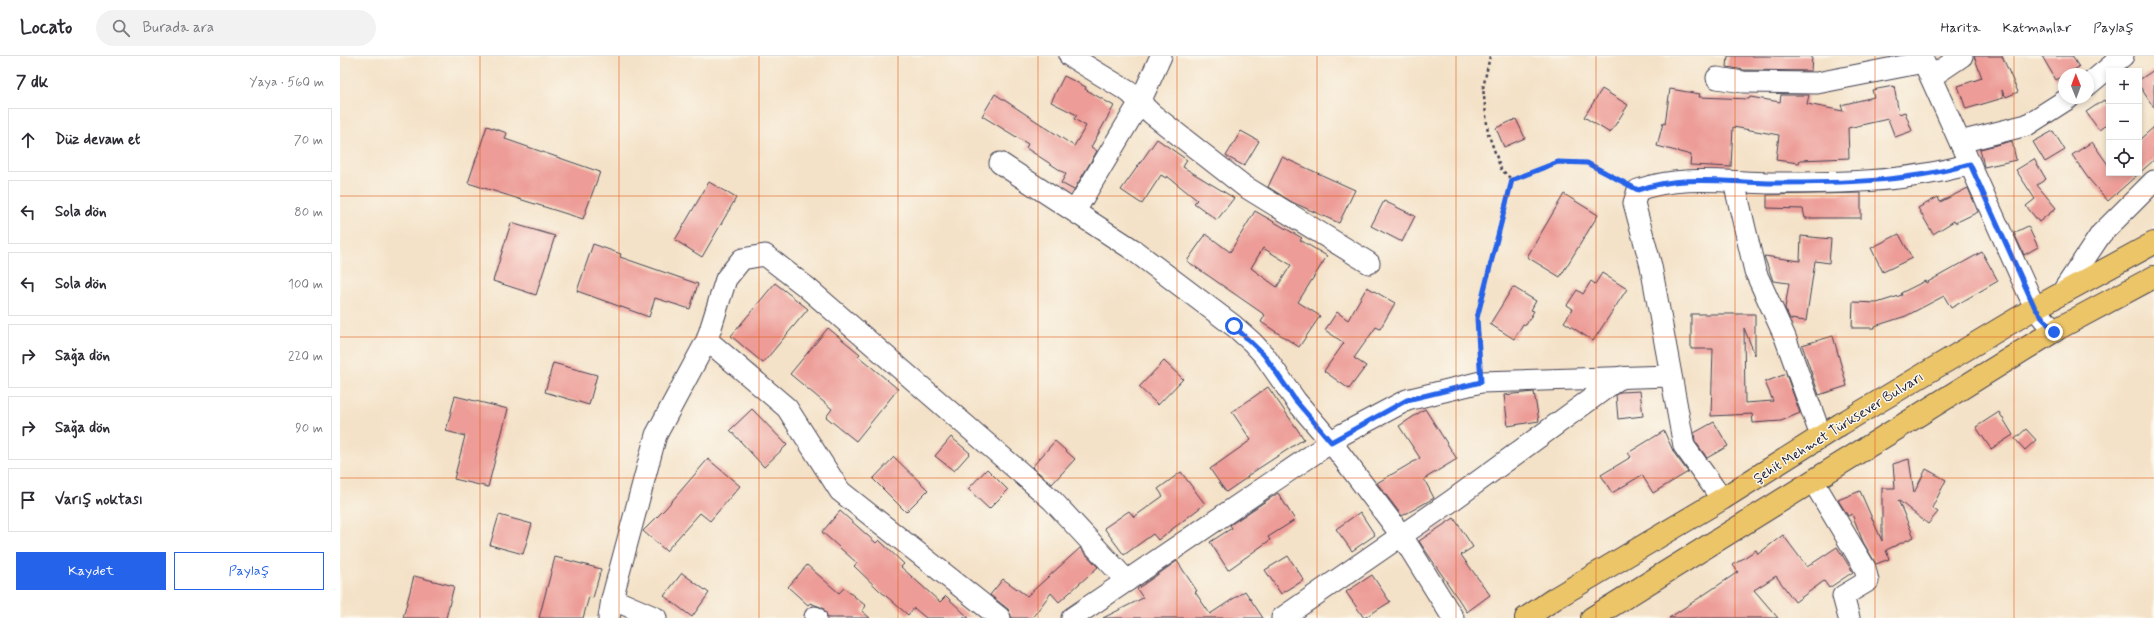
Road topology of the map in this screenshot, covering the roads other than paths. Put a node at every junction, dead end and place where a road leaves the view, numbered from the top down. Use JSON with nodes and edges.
{"nodes":[{"id":1,"x":1070,"y":56,"type":"edge"},
{"id":2,"x":1161,"y":56,"type":"edge"},
{"id":3,"x":1962,"y":56,"type":"edge"},
{"id":4,"x":2124,"y":56,"type":"edge"},
{"id":5,"x":1925,"y":65,"type":"edge"},
{"id":6,"x":1717,"y":78,"type":"dead end"},
{"id":7,"x":2094,"y":80,"type":"edge"},
{"id":8,"x":1140,"y":102,"type":"junction"},
{"id":9,"x":2060,"y":104,"type":"edge"},
{"id":10,"x":1960,"y":142,"type":"junction"},
{"id":11,"x":1000,"y":163,"type":"dead end"},
{"id":12,"x":1970,"y":164,"type":"junction"},
{"id":13,"x":2154,"y":181,"type":"edge"},
{"id":14,"x":1734,"y":182,"type":"junction"},
{"id":15,"x":1075,"y":211,"type":"junction"},
{"id":16,"x":2154,"y":243,"type":"edge"},
{"id":17,"x":1369,"y":263,"type":"dead end"},
{"id":18,"x":2154,"y":277,"type":"edge"},
{"id":19,"x":2061,"y":294,"type":"junction"},
{"id":20,"x":2035,"y":308,"type":"junction"},
{"id":21,"x":2054,"y":332,"type":"junction"},
{"id":22,"x":707,"y":340,"type":"junction"},
{"id":23,"x":1670,"y":376,"type":"junction"},
{"id":24,"x":1621,"y":377,"type":"junction"},
{"id":25,"x":1821,"y":436,"type":"junction"},
{"id":26,"x":1331,"y":442,"type":"junction"},
{"id":27,"x":1812,"y":481,"type":"junction"},
{"id":28,"x":1722,"y":499,"type":"junction"},
{"id":29,"x":1402,"y":536,"type":"junction"},
{"id":30,"x":1127,"y":581,"type":"junction"},
{"id":31,"x":611,"y":608,"type":"edge"},
{"id":32,"x":656,"y":618,"type":"edge"},
{"id":33,"x":1000,"y":618,"type":"edge"},
{"id":34,"x":1072,"y":618,"type":"edge"},
{"id":35,"x":1282,"y":618,"type":"edge"},
{"id":36,"x":1453,"y":618,"type":"edge"},
{"id":37,"x":1526,"y":618,"type":"edge"},
{"id":38,"x":1592,"y":618,"type":"edge"},
{"id":39,"x":1849,"y":618,"type":"edge"}],
"edges":[{"from":1,"to":8,"type":"street"},
{"from":2,"to":8,"type":"street"},
{"from":3,"to":5,"type":"street"},
{"from":4,"to":7,"type":"street"},
{"from":5,"to":6,"type":"street"},
{"from":5,"to":10,"type":"street"},
{"from":8,"to":15,"type":"street"},
{"from":8,"to":17,"type":"street"},
{"from":9,"to":10,"type":"street"},
{"from":10,"to":12,"type":"street"},
{"from":11,"to":15,"type":"street"},
{"from":12,"to":14,"type":"street"},
{"from":12,"to":20,"type":"street"},
{"from":13,"to":19,"type":"street"},
{"from":14,"to":23,"type":"street"},
{"from":14,"to":25,"type":"street"},
{"from":15,"to":26,"type":"street"},
{"from":16,"to":19,"type":"highway","name":"Şehit Mehmet Türksever Bulvarı"},
{"from":18,"to":21,"type":"highway"},
{"from":19,"to":20,"type":"highway","name":"Şehit Mehmet Türksever Bulvarı"},
{"from":20,"to":21,"type":"street"},
{"from":20,"to":25,"type":"highway","name":"Şehit Mehmet Türksever Bulvarı"},
{"from":21,"to":27,"type":"highway"},
{"from":22,"to":30,"type":"street"},
{"from":22,"to":31,"type":"street"},
{"from":22,"to":33,"type":"street"},
{"from":23,"to":24,"type":"street"},
{"from":23,"to":28,"type":"street"},
{"from":24,"to":26,"type":"street"},
{"from":24,"to":29,"type":"street"},
{"from":25,"to":28,"type":"highway","name":"Şehit Mehmet Türksever Bulvarı"},
{"from":26,"to":29,"type":"street"},
{"from":26,"to":30,"type":"street"},
{"from":27,"to":38,"type":"highway"},
{"from":27,"to":39,"type":"street"},
{"from":28,"to":37,"type":"highway","name":"Şehit Mehmet Türksever Bulvarı"},
{"from":29,"to":35,"type":"street"},
{"from":29,"to":36,"type":"street"},
{"from":30,"to":34,"type":"street"},
{"from":31,"to":32,"type":"street"}]}
